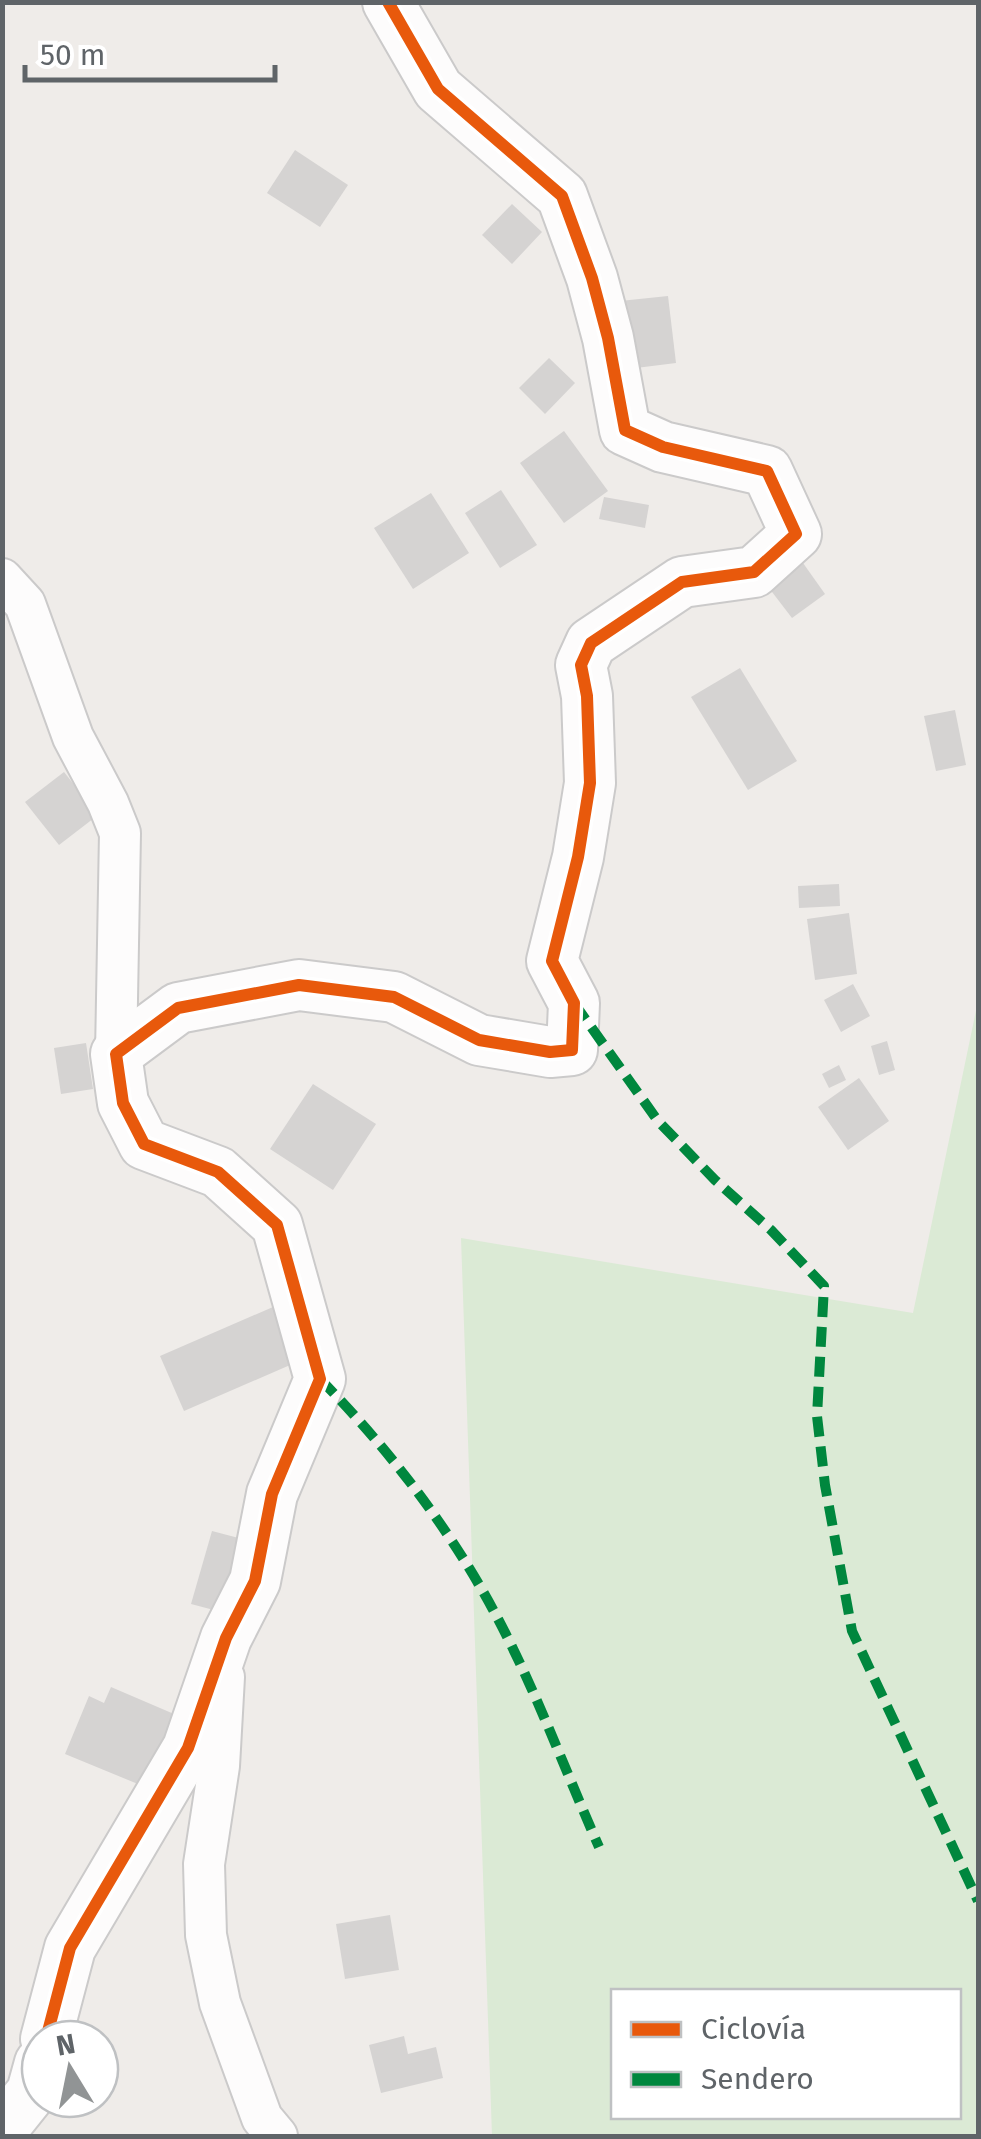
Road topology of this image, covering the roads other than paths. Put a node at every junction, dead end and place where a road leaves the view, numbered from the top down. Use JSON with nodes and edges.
{"nodes":[{"id":1,"x":388,"y":2,"type":"edge"},
{"id":2,"x":2,"y":578,"type":"edge"},
{"id":3,"x":116,"y":1054,"type":"junction"},
{"id":4,"x":226,"y":1638,"type":"junction"},
{"id":5,"x":51,"y":2019,"type":"edge"},
{"id":6,"x":20,"y":2107,"type":"edge"},
{"id":7,"x":2,"y":2122,"type":"edge"},
{"id":8,"x":277,"y":2136,"type":"edge"}],
"edges":[{"from":1,"to":3,"type":"street"},
{"from":2,"to":3,"type":"street"},
{"from":3,"to":4,"type":"street"},
{"from":4,"to":5,"type":"street"},
{"from":4,"to":8,"type":"street"},
{"from":6,"to":7,"type":"street"}]}
